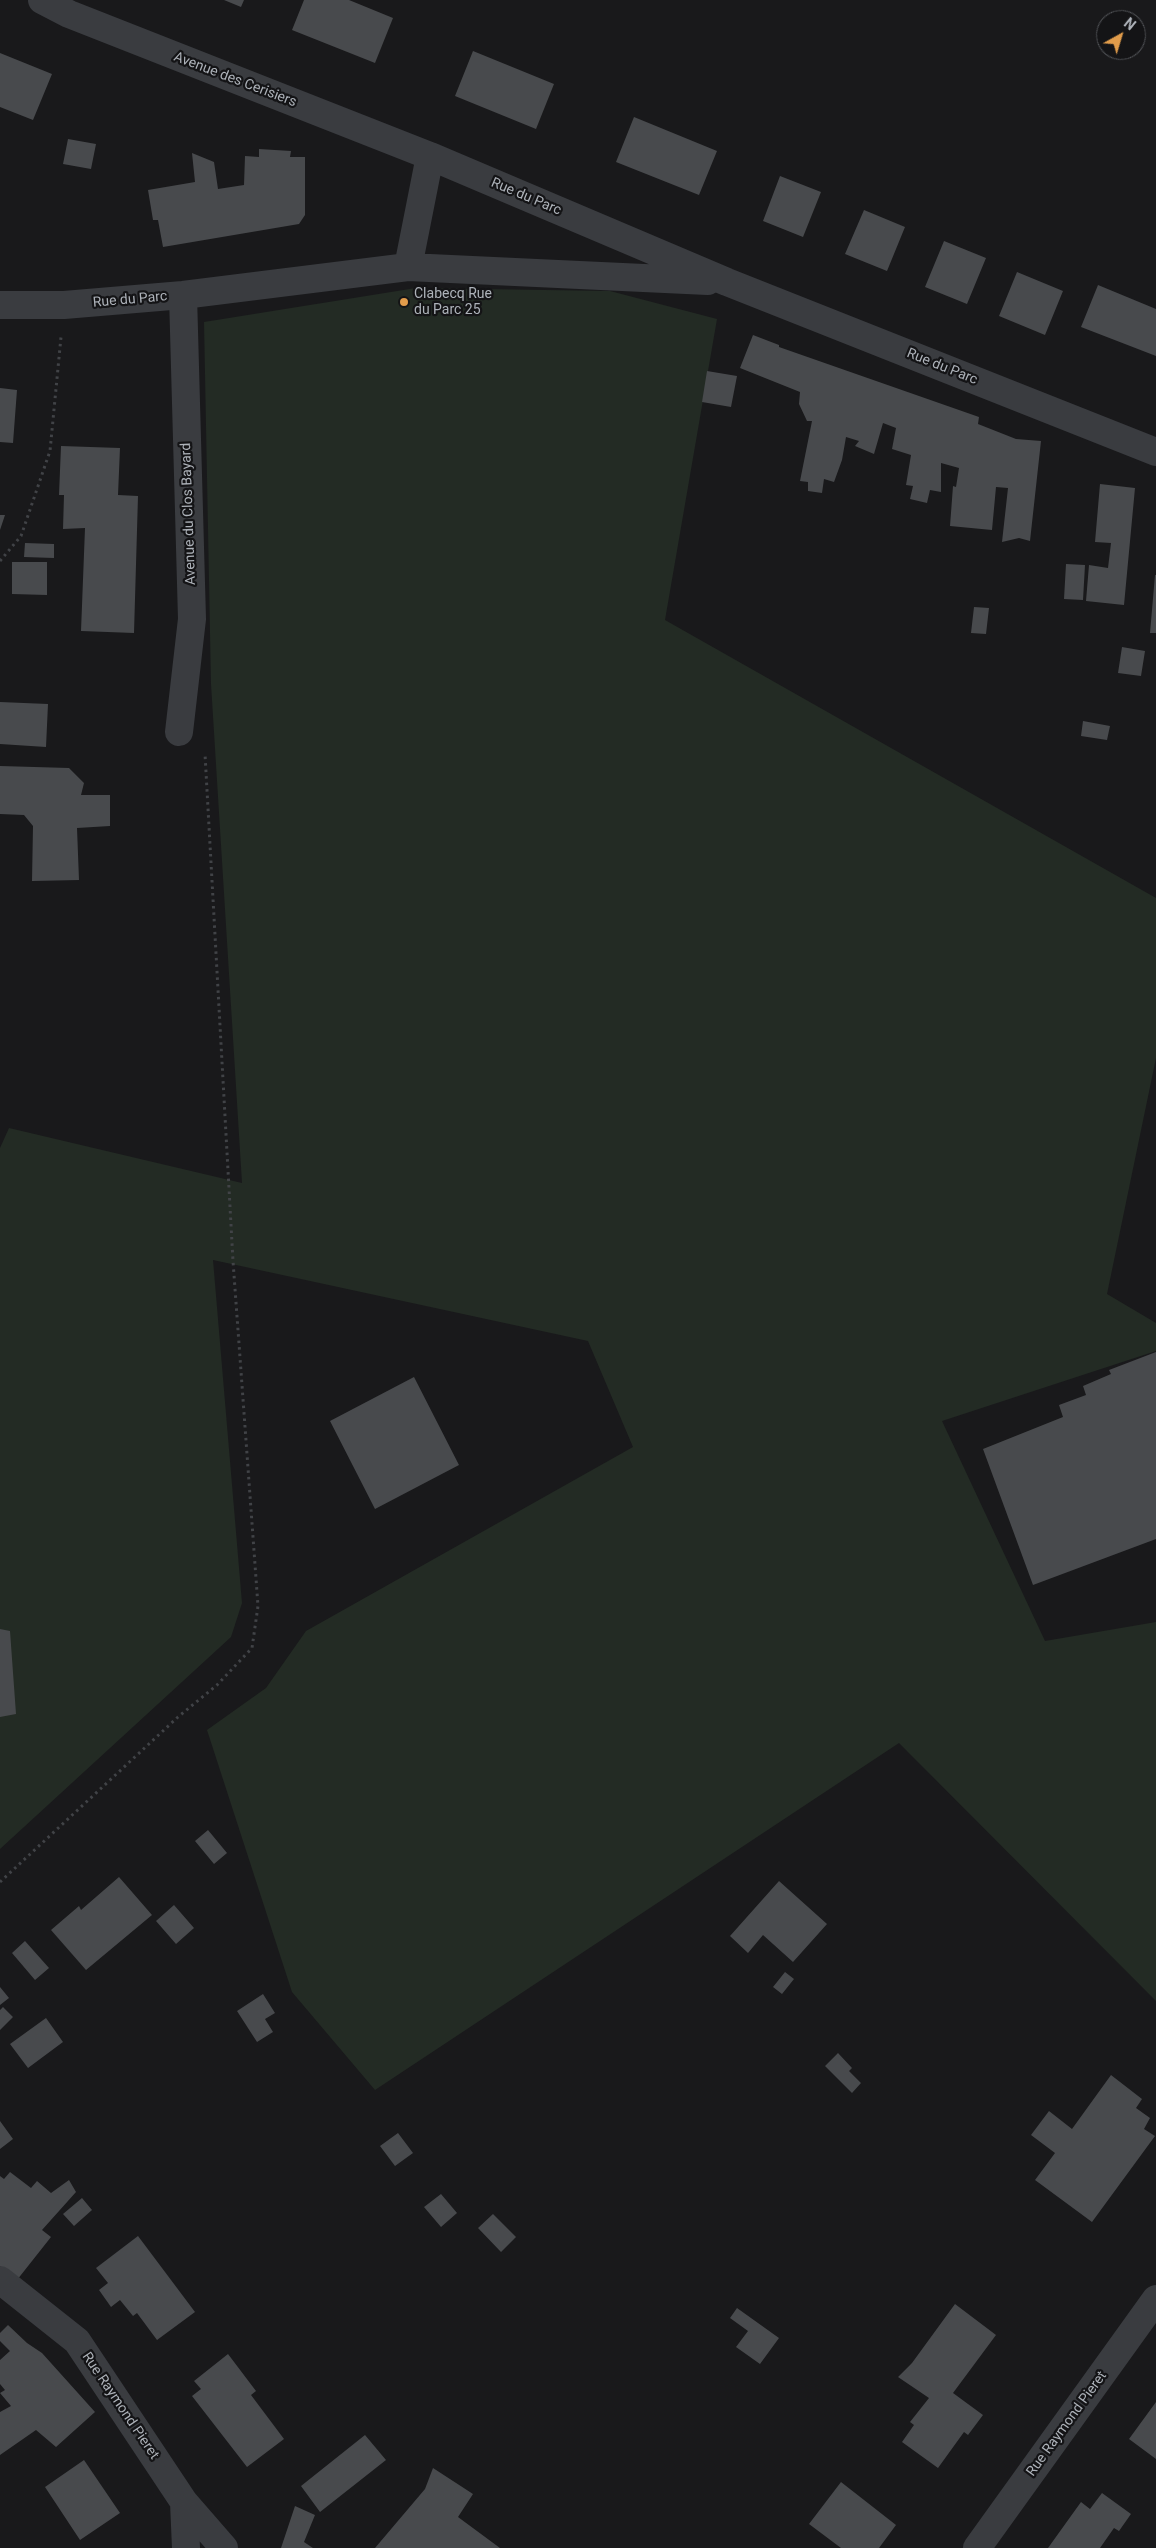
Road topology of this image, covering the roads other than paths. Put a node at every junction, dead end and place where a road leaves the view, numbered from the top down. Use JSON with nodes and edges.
{"nodes":[{"id":1,"x":42,"y":0,"type":"edge"},
{"id":2,"x":430,"y":156,"type":"junction"},
{"id":3,"x":408,"y":267,"type":"junction"},
{"id":4,"x":727,"y":282,"type":"junction"},
{"id":5,"x":183,"y":295,"type":"junction"},
{"id":6,"x":0,"y":305,"type":"edge"},
{"id":7,"x":1156,"y":452,"type":"edge"},
{"id":8,"x":179,"y":732,"type":"road end"},
{"id":9,"x":0,"y":2280,"type":"edge"},
{"id":10,"x":1156,"y":2299,"type":"edge"},
{"id":11,"x":184,"y":2502,"type":"junction"},
{"id":12,"x":186,"y":2548,"type":"edge"},
{"id":13,"x":224,"y":2548,"type":"edge"},
{"id":14,"x":977,"y":2548,"type":"edge"}],
"edges":[{"from":1,"to":2,"type":"street","name":"Avenue des Cerisiers"},
{"from":2,"to":3,"type":"street"},
{"from":2,"to":4,"type":"street","name":"Rue du Parc"},
{"from":3,"to":4,"type":"street","name":"Rue du Parc"},
{"from":3,"to":5,"type":"street","name":"Rue du Parc"},
{"from":4,"to":7,"type":"street","name":"Rue du Parc"},
{"from":5,"to":6,"type":"street","name":"Rue du Parc"},
{"from":5,"to":8,"type":"street","name":"Avenue du Clos Bayard"},
{"from":9,"to":11,"type":"street","name":"Rue Raymond Pieret"},
{"from":10,"to":14,"type":"street","name":"Rue Raymond Pieret"},
{"from":11,"to":12,"type":"street"},
{"from":11,"to":13,"type":"street","name":"Rue Raymond Pieret"}]}
